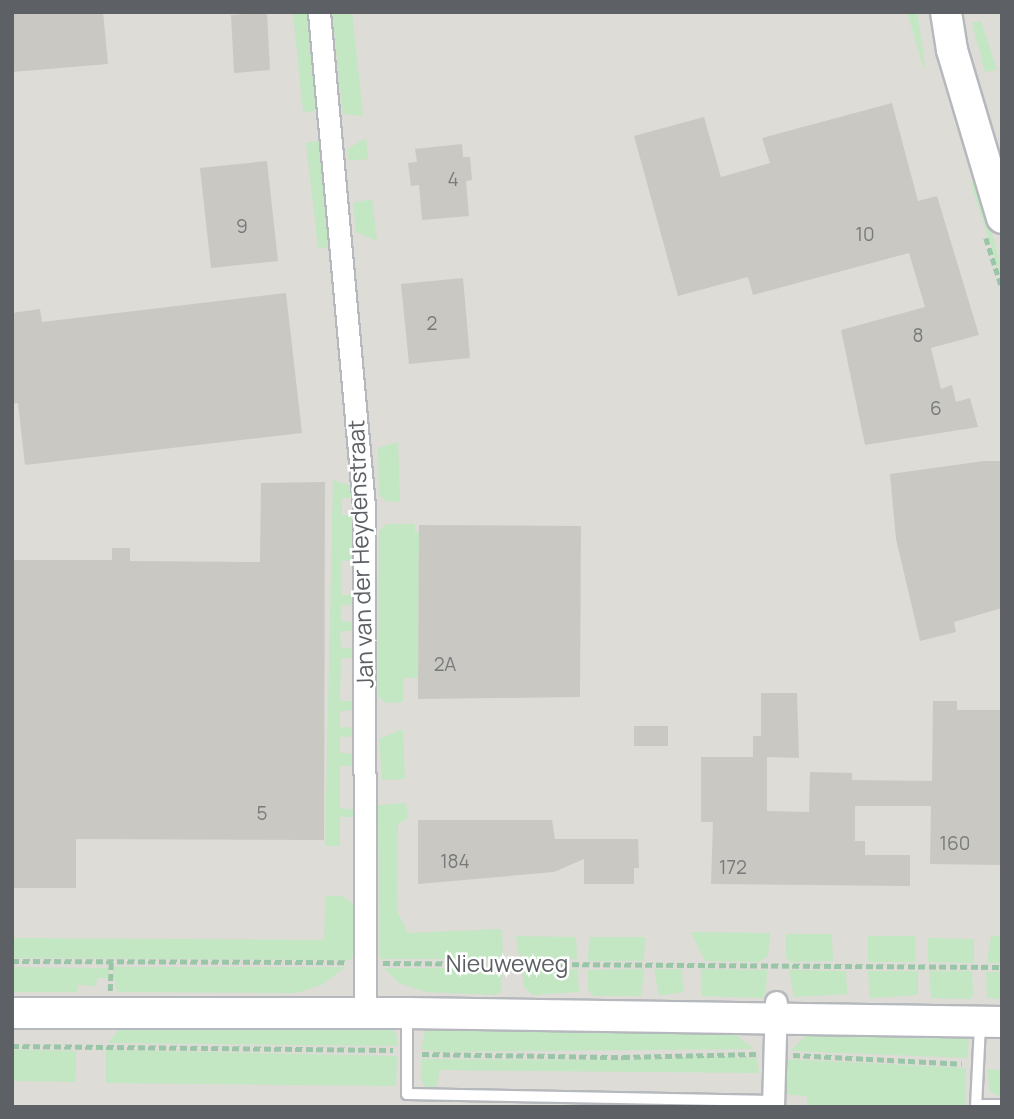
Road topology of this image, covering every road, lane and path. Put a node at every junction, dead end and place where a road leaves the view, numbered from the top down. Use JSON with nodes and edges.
{"nodes":[{"id":1,"x":319,"y":12,"type":"edge"},
{"id":2,"x":946,"y":12,"type":"edge"},
{"id":3,"x":1002,"y":218,"type":"edge"},
{"id":4,"x":12,"y":961,"type":"edge"},
{"id":5,"x":111,"y":961,"type":"junction"},
{"id":6,"x":365,"y":962,"type":"junction"},
{"id":7,"x":1002,"y":967,"type":"edge"},
{"id":8,"x":110,"y":992,"type":"dead end"},
{"id":9,"x":12,"y":997,"type":"edge"},
{"id":10,"x":365,"y":1006,"type":"junction"},
{"id":11,"x":776,"y":1011,"type":"junction"},
{"id":12,"x":12,"y":1013,"type":"edge"},
{"id":13,"x":407,"y":1013,"type":"junction"},
{"id":14,"x":994,"y":1016,"type":"edge"},
{"id":15,"x":12,"y":1046,"type":"edge"},
{"id":16,"x":408,"y":1051,"type":"junction"},
{"id":17,"x":774,"y":1054,"type":"junction"},
{"id":18,"x":978,"y":1065,"type":"junction"},
{"id":19,"x":774,"y":1104,"type":"edge"},
{"id":20,"x":1002,"y":1105,"type":"edge"},
{"id":21,"x":976,"y":1106,"type":"edge"}],
"edges":[{"from":1,"to":6,"type":"street","name":"Jan van der Heydenstraat"},
{"from":2,"to":3,"type":"main road"},
{"from":4,"to":5,"type":"path","name":"Nieuweweg"},
{"from":5,"to":6,"type":"path","name":"Nieuweweg"},
{"from":5,"to":8,"type":"path"},
{"from":6,"to":7,"type":"path","name":"Nieuweweg"},
{"from":6,"to":10,"type":"street","name":"Jan van der Heydenstraat"},
{"from":9,"to":10,"type":"main road","name":"Nieuweweg"},
{"from":10,"to":11,"type":"main road","name":"Nieuweweg"},
{"from":10,"to":12,"type":"main road","name":"Nieuweweg"},
{"from":10,"to":13,"type":"main road","name":"Nieuweweg"},
{"from":11,"to":13,"type":"main road","name":"Nieuweweg"},
{"from":11,"to":14,"type":"main road","name":"Nieuweweg"},
{"from":11,"to":17,"type":"street"},
{"from":13,"to":16,"type":"lane"},
{"from":14,"to":18,"type":"lane"},
{"from":15,"to":16,"type":"path"},
{"from":16,"to":17,"type":"path"},
{"from":16,"to":19,"type":"lane"},
{"from":17,"to":18,"type":"path"},
{"from":17,"to":19,"type":"street"},
{"from":18,"to":21,"type":"lane"},
{"from":20,"to":21,"type":"lane"}]}
